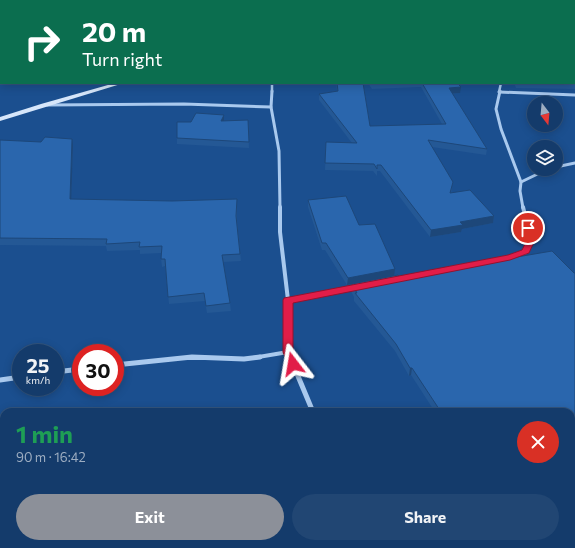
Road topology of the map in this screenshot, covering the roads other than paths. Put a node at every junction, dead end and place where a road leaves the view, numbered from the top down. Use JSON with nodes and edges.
{"nodes":[{"id":1,"x":117,"y":84,"type":"edge"},
{"id":2,"x":272,"y":84,"type":"edge"},
{"id":3,"x":501,"y":84,"type":"edge"},
{"id":4,"x":498,"y":92,"type":"junction"},
{"id":5,"x":575,"y":95,"type":"edge"},
{"id":6,"x":43,"y":105,"type":"junction"},
{"id":7,"x":271,"y":107,"type":"junction"},
{"id":8,"x":0,"y":119,"type":"edge"},
{"id":9,"x":575,"y":163,"type":"edge"},
{"id":10,"x":563,"y":166,"type":"edge"},
{"id":11,"x":533,"y":176,"type":"edge"},
{"id":12,"x":521,"y":182,"type":"junction"},
{"id":13,"x":441,"y":270,"type":"edge"},
{"id":14,"x":357,"y":287,"type":"edge"},
{"id":15,"x":288,"y":300,"type":"junction"},
{"id":16,"x":288,"y":352,"type":"junction"},
{"id":17,"x":124,"y":364,"type":"edge"},
{"id":18,"x":12,"y":378,"type":"edge"},
{"id":19,"x":0,"y":380,"type":"edge"},
{"id":20,"x":311,"y":408,"type":"edge"}],
"edges":[{"from":1,"to":6,"type":"main road"},
{"from":2,"to":7,"type":"street"},
{"from":3,"to":4,"type":"street"},
{"from":4,"to":5,"type":"street"},
{"from":4,"to":12,"type":"street"},
{"from":6,"to":7,"type":"street"},
{"from":6,"to":8,"type":"main road"},
{"from":7,"to":15,"type":"street"},
{"from":9,"to":10,"type":"street"},
{"from":11,"to":12,"type":"street"},
{"from":12,"to":13,"type":"street"},
{"from":14,"to":15,"type":"street"},
{"from":15,"to":16,"type":"street"},
{"from":16,"to":17,"type":"street"},
{"from":16,"to":20,"type":"street"},
{"from":18,"to":19,"type":"street"}]}
